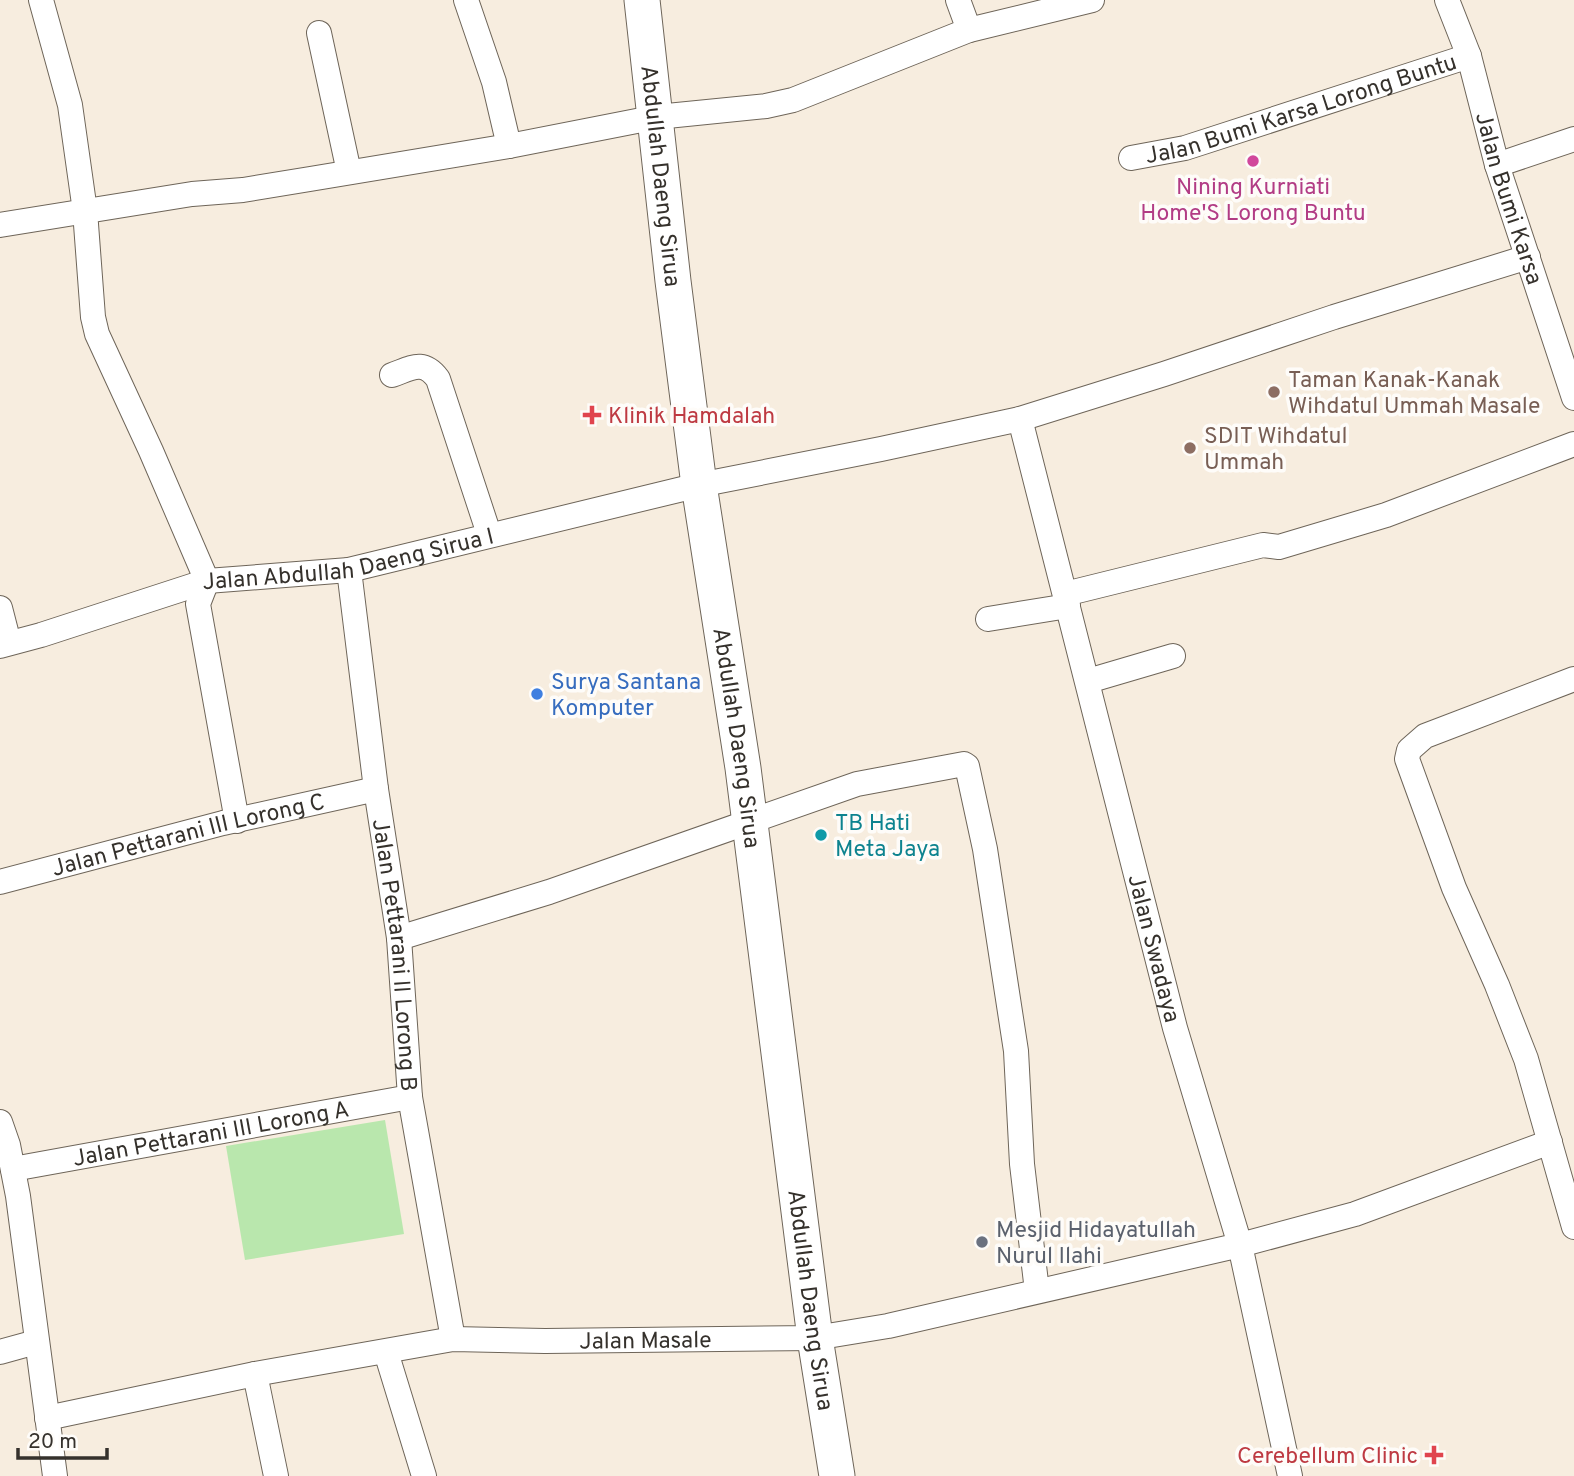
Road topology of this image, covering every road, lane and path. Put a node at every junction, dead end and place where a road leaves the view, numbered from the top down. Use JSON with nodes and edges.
{"nodes":[{"id":1,"x":41,"y":0,"type":"edge"},
{"id":2,"x":466,"y":0,"type":"edge"},
{"id":3,"x":642,"y":0,"type":"edge"},
{"id":4,"x":958,"y":0,"type":"edge"},
{"id":5,"x":1092,"y":0,"type":"edge"},
{"id":6,"x":1447,"y":0,"type":"edge"},
{"id":7,"x":969,"y":30,"type":"junction"},
{"id":8,"x":319,"y":33,"type":"dead end"},
{"id":9,"x":1469,"y":56,"type":"junction"},
{"id":10,"x":657,"y":117,"type":"junction"},
{"id":11,"x":1574,"y":139,"type":"edge"},
{"id":12,"x":509,"y":146,"type":"junction"},
{"id":13,"x":1132,"y":158,"type":"dead end"},
{"id":14,"x":1497,"y":165,"type":"junction"},
{"id":15,"x":349,"y":172,"type":"junction"},
{"id":16,"x":85,"y":211,"type":"junction"},
{"id":17,"x":0,"y":225,"type":"edge"},
{"id":18,"x":1528,"y":257,"type":"junction"},
{"id":19,"x":392,"y":375,"type":"dead end"},
{"id":20,"x":1574,"y":398,"type":"edge"},
{"id":21,"x":1020,"y":419,"type":"junction"},
{"id":22,"x":1574,"y":444,"type":"edge"},
{"id":23,"x":699,"y":485,"type":"junction"},
{"id":24,"x":489,"y":534,"type":"junction"},
{"id":25,"x":349,"y":570,"type":"junction"},
{"id":26,"x":207,"y":581,"type":"junction"},
{"id":27,"x":1067,"y":600,"type":"junction"},
{"id":28,"x":0,"y":608,"type":"edge"},
{"id":29,"x":988,"y":619,"type":"dead end"},
{"id":30,"x":5,"y":644,"type":"edge"},
{"id":31,"x":1173,"y":656,"type":"dead end"},
{"id":32,"x":1574,"y":679,"type":"edge"},
{"id":33,"x":1088,"y":681,"type":"junction"},
{"id":34,"x":376,"y":789,"type":"junction"},
{"id":35,"x":750,"y":820,"type":"junction"},
{"id":36,"x":237,"y":821,"type":"junction"},
{"id":37,"x":0,"y":882,"type":"edge"},
{"id":38,"x":399,"y":938,"type":"junction"},
{"id":39,"x":410,"y":1097,"type":"junction"},
{"id":40,"x":0,"y":1122,"type":"edge"},
{"id":41,"x":1550,"y":1142,"type":"junction"},
{"id":42,"x":13,"y":1169,"type":"junction"},
{"id":43,"x":9,"y":1198,"type":"edge"},
{"id":44,"x":1574,"y":1227,"type":"edge"},
{"id":45,"x":1240,"y":1245,"type":"junction"},
{"id":46,"x":1037,"y":1291,"type":"junction"},
{"id":47,"x":816,"y":1338,"type":"junction"},
{"id":48,"x":453,"y":1339,"type":"junction"},
{"id":49,"x":36,"y":1342,"type":"junction"},
{"id":50,"x":0,"y":1352,"type":"edge"},
{"id":51,"x":386,"y":1352,"type":"junction"},
{"id":52,"x":255,"y":1374,"type":"junction"},
{"id":53,"x":47,"y":1418,"type":"junction"},
{"id":54,"x":55,"y":1476,"type":"edge"},
{"id":55,"x":276,"y":1476,"type":"edge"},
{"id":56,"x":424,"y":1476,"type":"edge"},
{"id":57,"x":836,"y":1476,"type":"edge"},
{"id":58,"x":1290,"y":1476,"type":"edge"}],
"edges":[{"from":1,"to":16,"type":"street"},
{"from":2,"to":12,"type":"street"},
{"from":3,"to":10,"type":"main road","name":"Abdullah Daeng Sirua"},
{"from":4,"to":7,"type":"street"},
{"from":5,"to":7,"type":"street"},
{"from":6,"to":9,"type":"street","name":"Jalan Bumi Karsa"},
{"from":7,"to":10,"type":"street"},
{"from":8,"to":15,"type":"street"},
{"from":9,"to":13,"type":"street","name":"Jalan Bumi Karsa Lorong Buntu"},
{"from":9,"to":14,"type":"street","name":"Jalan Bumi Karsa"},
{"from":10,"to":12,"type":"street"},
{"from":10,"to":23,"type":"main road","name":"Abdullah Daeng Sirua"},
{"from":11,"to":14,"type":"street"},
{"from":12,"to":15,"type":"street"},
{"from":14,"to":18,"type":"street","name":"Jalan Bumi Karsa"},
{"from":15,"to":16,"type":"street"},
{"from":16,"to":17,"type":"street"},
{"from":16,"to":26,"type":"street"},
{"from":18,"to":20,"type":"street","name":"Jalan Bumi Karsa"},
{"from":18,"to":21,"type":"street","name":"Jalan Abdullah Daeng Sirua I"},
{"from":19,"to":24,"type":"street"},
{"from":21,"to":23,"type":"street","name":"Jalan Abdullah Daeng Sirua I"},
{"from":21,"to":27,"type":"street","name":"Jalan Swadaya"},
{"from":22,"to":27,"type":"street"},
{"from":23,"to":24,"type":"street","name":"Jalan Abdullah Daeng Sirua I"},
{"from":23,"to":35,"type":"main road","name":"Abdullah Daeng Sirua"},
{"from":24,"to":25,"type":"street","name":"Jalan Abdullah Daeng Sirua I"},
{"from":25,"to":26,"type":"street","name":"Jalan Abdullah Daeng Sirua I"},
{"from":25,"to":34,"type":"street","name":"Jalan Pettarani II Lorong B"},
{"from":26,"to":30,"type":"street","name":"Jalan Abdullah Daeng Sirua I"},
{"from":26,"to":36,"type":"street"},
{"from":27,"to":29,"type":"street"},
{"from":27,"to":33,"type":"street","name":"Jalan Swadaya"},
{"from":28,"to":30,"type":"street"},
{"from":31,"to":33,"type":"street"},
{"from":32,"to":41,"type":"street"},
{"from":33,"to":45,"type":"street","name":"Jalan Swadaya"},
{"from":34,"to":36,"type":"street","name":"Jalan Pettarani III Lorong C"},
{"from":34,"to":38,"type":"street","name":"Jalan Pettarani II Lorong B"},
{"from":35,"to":38,"type":"street"},
{"from":35,"to":46,"type":"street"},
{"from":35,"to":47,"type":"main road","name":"Abdullah Daeng Sirua"},
{"from":36,"to":37,"type":"street","name":"Jalan Pettarani III Lorong C"},
{"from":38,"to":39,"type":"street","name":"Jalan Pettarani II Lorong B"},
{"from":39,"to":42,"type":"street","name":"Jalan Pettarani III Lorong A"},
{"from":39,"to":48,"type":"street","name":"Jalan Pettarani II Lorong B"},
{"from":40,"to":42,"type":"street"},
{"from":41,"to":44,"type":"street"},
{"from":41,"to":45,"type":"street","name":"Jalan Masale"},
{"from":42,"to":43,"type":"street"},
{"from":43,"to":49,"type":"street"},
{"from":45,"to":46,"type":"street","name":"Jalan Masale"},
{"from":45,"to":58,"type":"street","name":"Jalan Swadaya"},
{"from":46,"to":47,"type":"street","name":"Jalan Masale"},
{"from":47,"to":48,"type":"street","name":"Jalan Masale"},
{"from":47,"to":57,"type":"main road","name":"Abdullah Daeng Sirua"},
{"from":48,"to":51,"type":"street","name":"Jalan Masale"},
{"from":49,"to":50,"type":"street"},
{"from":49,"to":53,"type":"street"},
{"from":51,"to":52,"type":"street","name":"Jalan Masale"},
{"from":51,"to":56,"type":"street"},
{"from":52,"to":53,"type":"street","name":"Jalan Masale"},
{"from":52,"to":55,"type":"street"},
{"from":53,"to":54,"type":"street"}]}
